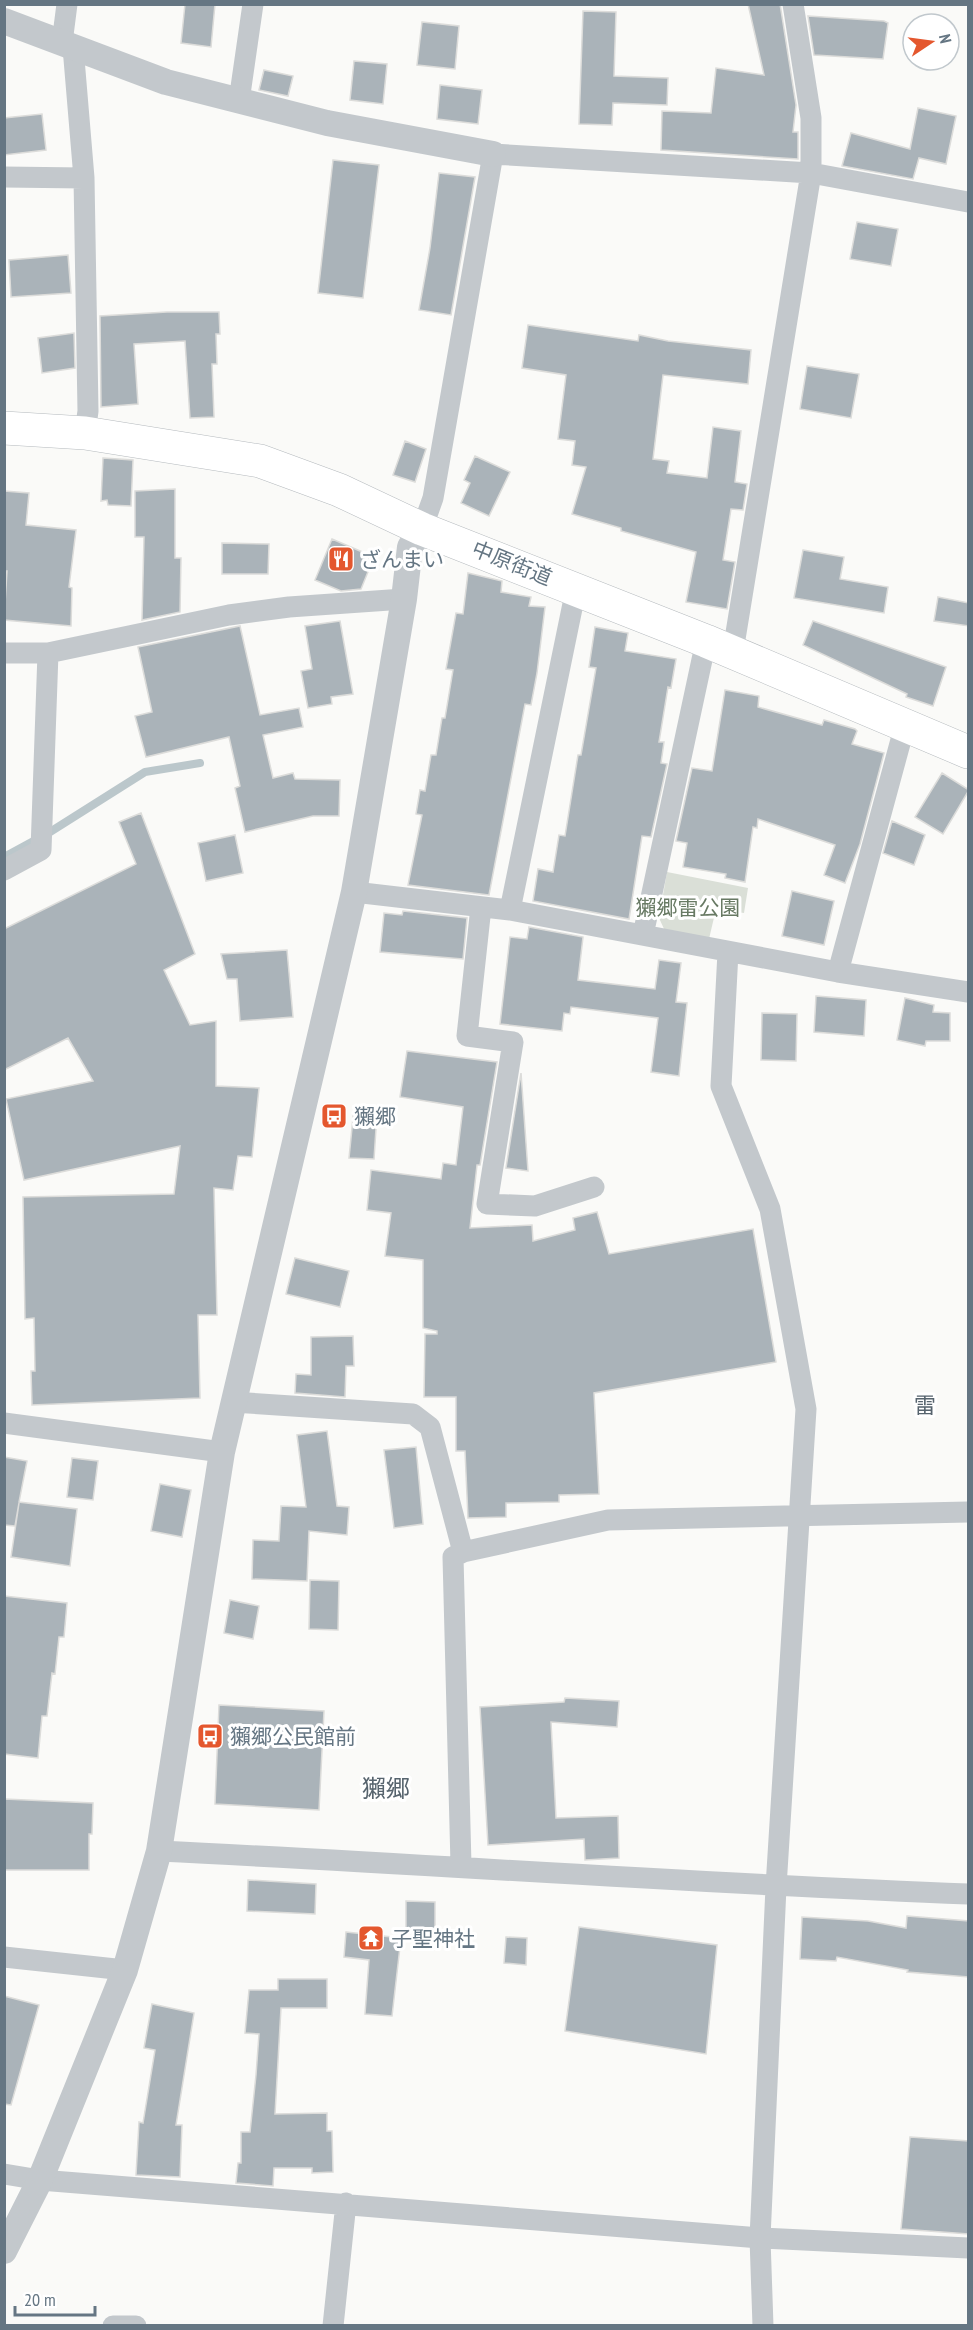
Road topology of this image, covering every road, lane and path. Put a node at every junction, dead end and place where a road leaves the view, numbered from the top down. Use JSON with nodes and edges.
{"nodes":[{"id":1,"x":67,"y":4,"type":"edge"},
{"id":2,"x":253,"y":4,"type":"edge"},
{"id":3,"x":793,"y":4,"type":"edge"},
{"id":4,"x":4,"y":21,"type":"edge"},
{"id":5,"x":68,"y":45,"type":"junction"},
{"id":6,"x":239,"y":101,"type":"junction"},
{"id":7,"x":493,"y":154,"type":"junction"},
{"id":8,"x":811,"y":173,"type":"junction"},
{"id":9,"x":4,"y":177,"type":"edge"},
{"id":10,"x":84,"y":178,"type":"junction"},
{"id":11,"x":969,"y":202,"type":"edge"},
{"id":12,"x":4,"y":428,"type":"edge"},
{"id":13,"x":85,"y":433,"type":"junction"},
{"id":14,"x":422,"y":530,"type":"junction"},
{"id":15,"x":576,"y":589,"type":"junction"},
{"id":16,"x":404,"y":599,"type":"junction"},
{"id":17,"x":718,"y":646,"type":"junction"},
{"id":18,"x":4,"y":653,"type":"edge"},
{"id":19,"x":48,"y":653,"type":"junction"},
{"id":20,"x":905,"y":725,"type":"junction"},
{"id":21,"x":969,"y":752,"type":"edge"},
{"id":22,"x":4,"y":870,"type":"edge"},
{"id":23,"x":354,"y":892,"type":"junction"},
{"id":24,"x":481,"y":907,"type":"junction"},
{"id":25,"x":510,"y":910,"type":"junction"},
{"id":26,"x":642,"y":935,"type":"junction"},
{"id":27,"x":728,"y":952,"type":"junction"},
{"id":28,"x":838,"y":972,"type":"junction"},
{"id":29,"x":969,"y":992,"type":"edge"},
{"id":30,"x":594,"y":1187,"type":"dead end"},
{"id":31,"x":232,"y":1402,"type":"junction"},
{"id":32,"x":4,"y":1423,"type":"edge"},
{"id":33,"x":222,"y":1452,"type":"junction"},
{"id":34,"x":969,"y":1512,"type":"edge"},
{"id":35,"x":800,"y":1516,"type":"junction"},
{"id":36,"x":463,"y":1552,"type":"junction"},
{"id":37,"x":159,"y":1851,"type":"junction"},
{"id":38,"x":461,"y":1865,"type":"junction"},
{"id":39,"x":776,"y":1887,"type":"junction"},
{"id":40,"x":969,"y":1894,"type":"edge"},
{"id":41,"x":4,"y":1957,"type":"edge"},
{"id":42,"x":125,"y":1970,"type":"junction"},
{"id":43,"x":4,"y":2174,"type":"edge"},
{"id":44,"x":40,"y":2180,"type":"junction"},
{"id":45,"x":346,"y":2203,"type":"junction"},
{"id":46,"x":760,"y":2238,"type":"junction"},
{"id":47,"x":969,"y":2248,"type":"edge"},
{"id":48,"x":4,"y":2252,"type":"edge"},
{"id":49,"x":113,"y":2325,"type":"edge"},
{"id":50,"x":136,"y":2325,"type":"edge"},
{"id":51,"x":333,"y":2325,"type":"edge"},
{"id":52,"x":763,"y":2325,"type":"edge"}],
"edges":[{"from":1,"to":5,"type":"street"},
{"from":2,"to":6,"type":"street"},
{"from":3,"to":8,"type":"street"},
{"from":4,"to":5,"type":"street"},
{"from":5,"to":6,"type":"street"},
{"from":5,"to":10,"type":"street"},
{"from":6,"to":7,"type":"street"},
{"from":7,"to":8,"type":"street"},
{"from":7,"to":14,"type":"street"},
{"from":8,"to":11,"type":"street"},
{"from":8,"to":17,"type":"street"},
{"from":9,"to":10,"type":"street"},
{"from":10,"to":13,"type":"street"},
{"from":12,"to":13,"type":"main road","name":"中原街道"},
{"from":13,"to":14,"type":"main road","name":"中原街道"},
{"from":14,"to":15,"type":"main road","name":"中原街道"},
{"from":14,"to":16,"type":"street"},
{"from":15,"to":17,"type":"main road","name":"中原街道"},
{"from":15,"to":25,"type":"street"},
{"from":16,"to":19,"type":"street"},
{"from":16,"to":23,"type":"street"},
{"from":17,"to":20,"type":"main road","name":"中原街道"},
{"from":17,"to":26,"type":"street"},
{"from":18,"to":19,"type":"street"},
{"from":19,"to":22,"type":"street"},
{"from":20,"to":21,"type":"main road","name":"中原街道"},
{"from":20,"to":28,"type":"street"},
{"from":23,"to":24,"type":"street"},
{"from":23,"to":31,"type":"street"},
{"from":24,"to":25,"type":"street"},
{"from":24,"to":30,"type":"street"},
{"from":25,"to":26,"type":"street"},
{"from":26,"to":27,"type":"street"},
{"from":27,"to":28,"type":"street"},
{"from":27,"to":35,"type":"street"},
{"from":28,"to":29,"type":"street"},
{"from":31,"to":33,"type":"street"},
{"from":31,"to":36,"type":"street"},
{"from":32,"to":33,"type":"street"},
{"from":33,"to":37,"type":"street"},
{"from":34,"to":35,"type":"street"},
{"from":35,"to":36,"type":"street"},
{"from":35,"to":39,"type":"street"},
{"from":36,"to":38,"type":"street"},
{"from":37,"to":38,"type":"street"},
{"from":37,"to":42,"type":"street"},
{"from":38,"to":39,"type":"street"},
{"from":39,"to":40,"type":"street"},
{"from":39,"to":46,"type":"street"},
{"from":41,"to":42,"type":"street"},
{"from":42,"to":44,"type":"street"},
{"from":43,"to":44,"type":"street"},
{"from":44,"to":45,"type":"street"},
{"from":44,"to":48,"type":"street"},
{"from":45,"to":46,"type":"street"},
{"from":45,"to":51,"type":"street"},
{"from":46,"to":47,"type":"street"},
{"from":46,"to":52,"type":"street"},
{"from":49,"to":50,"type":"street"}]}
